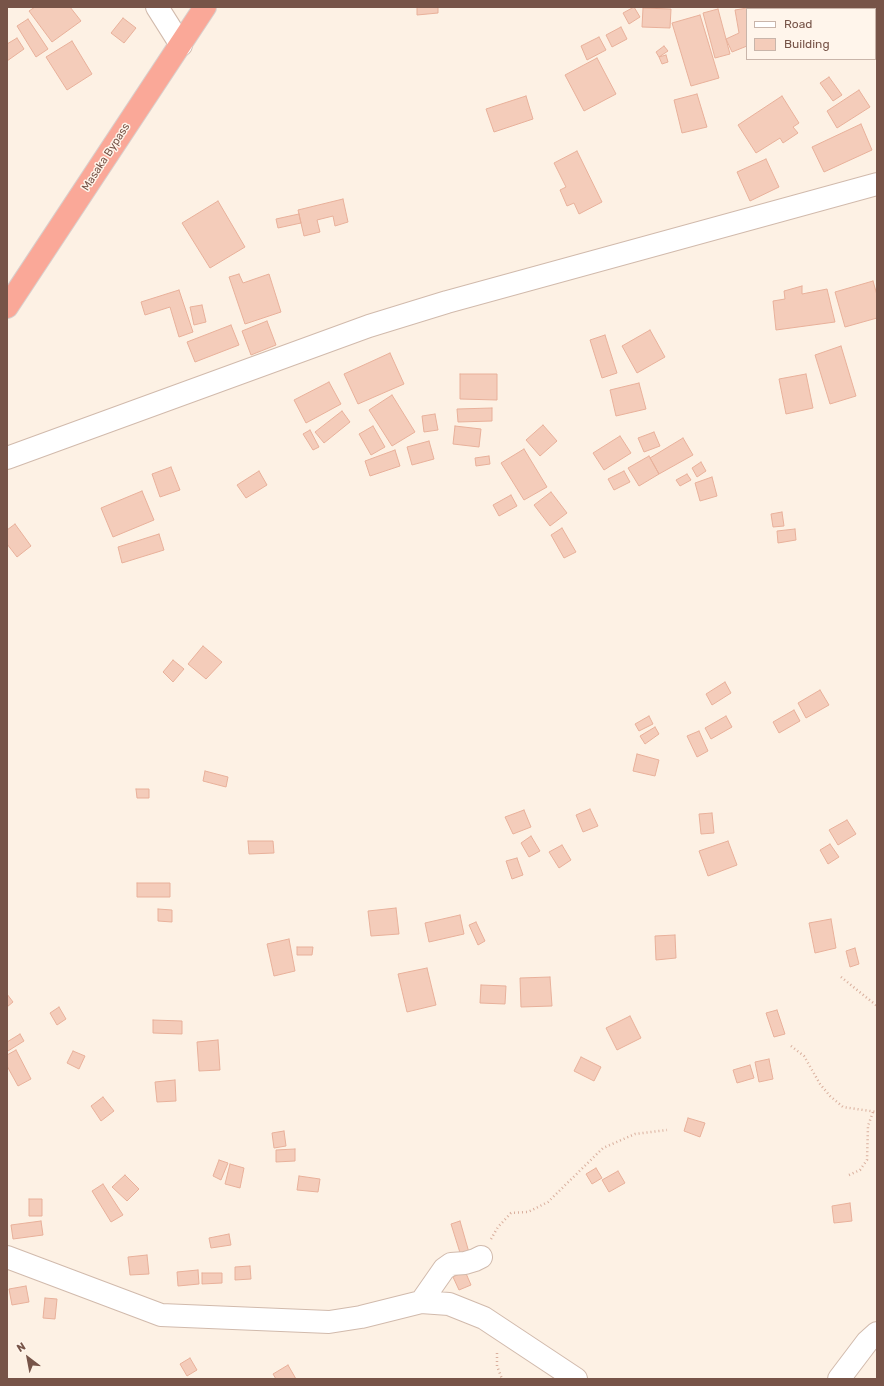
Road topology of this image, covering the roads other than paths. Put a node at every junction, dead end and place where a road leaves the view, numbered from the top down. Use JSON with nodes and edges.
{"nodes":[{"id":1,"x":157,"y":7,"type":"edge"},
{"id":2,"x":205,"y":7,"type":"edge"},
{"id":3,"x":181,"y":45,"type":"junction"},
{"id":4,"x":877,"y":184,"type":"edge"},
{"id":5,"x":7,"y":307,"type":"edge"},
{"id":6,"x":7,"y":458,"type":"edge"},
{"id":7,"x":7,"y":1257,"type":"edge"},
{"id":8,"x":481,"y":1257,"type":"road end"},
{"id":9,"x":421,"y":1302,"type":"junction"},
{"id":10,"x":877,"y":1333,"type":"edge"},
{"id":11,"x":576,"y":1379,"type":"edge"},
{"id":12,"x":839,"y":1379,"type":"edge"}],
"edges":[{"from":1,"to":3,"type":"street"},
{"from":2,"to":3,"type":"highway","name":"Masaka Bypass"},
{"from":3,"to":5,"type":"highway","name":"Masaka Bypass"},
{"from":4,"to":6,"type":"street"},
{"from":7,"to":9,"type":"street"},
{"from":8,"to":9,"type":"street"},
{"from":9,"to":11,"type":"street"},
{"from":10,"to":12,"type":"street"}]}
